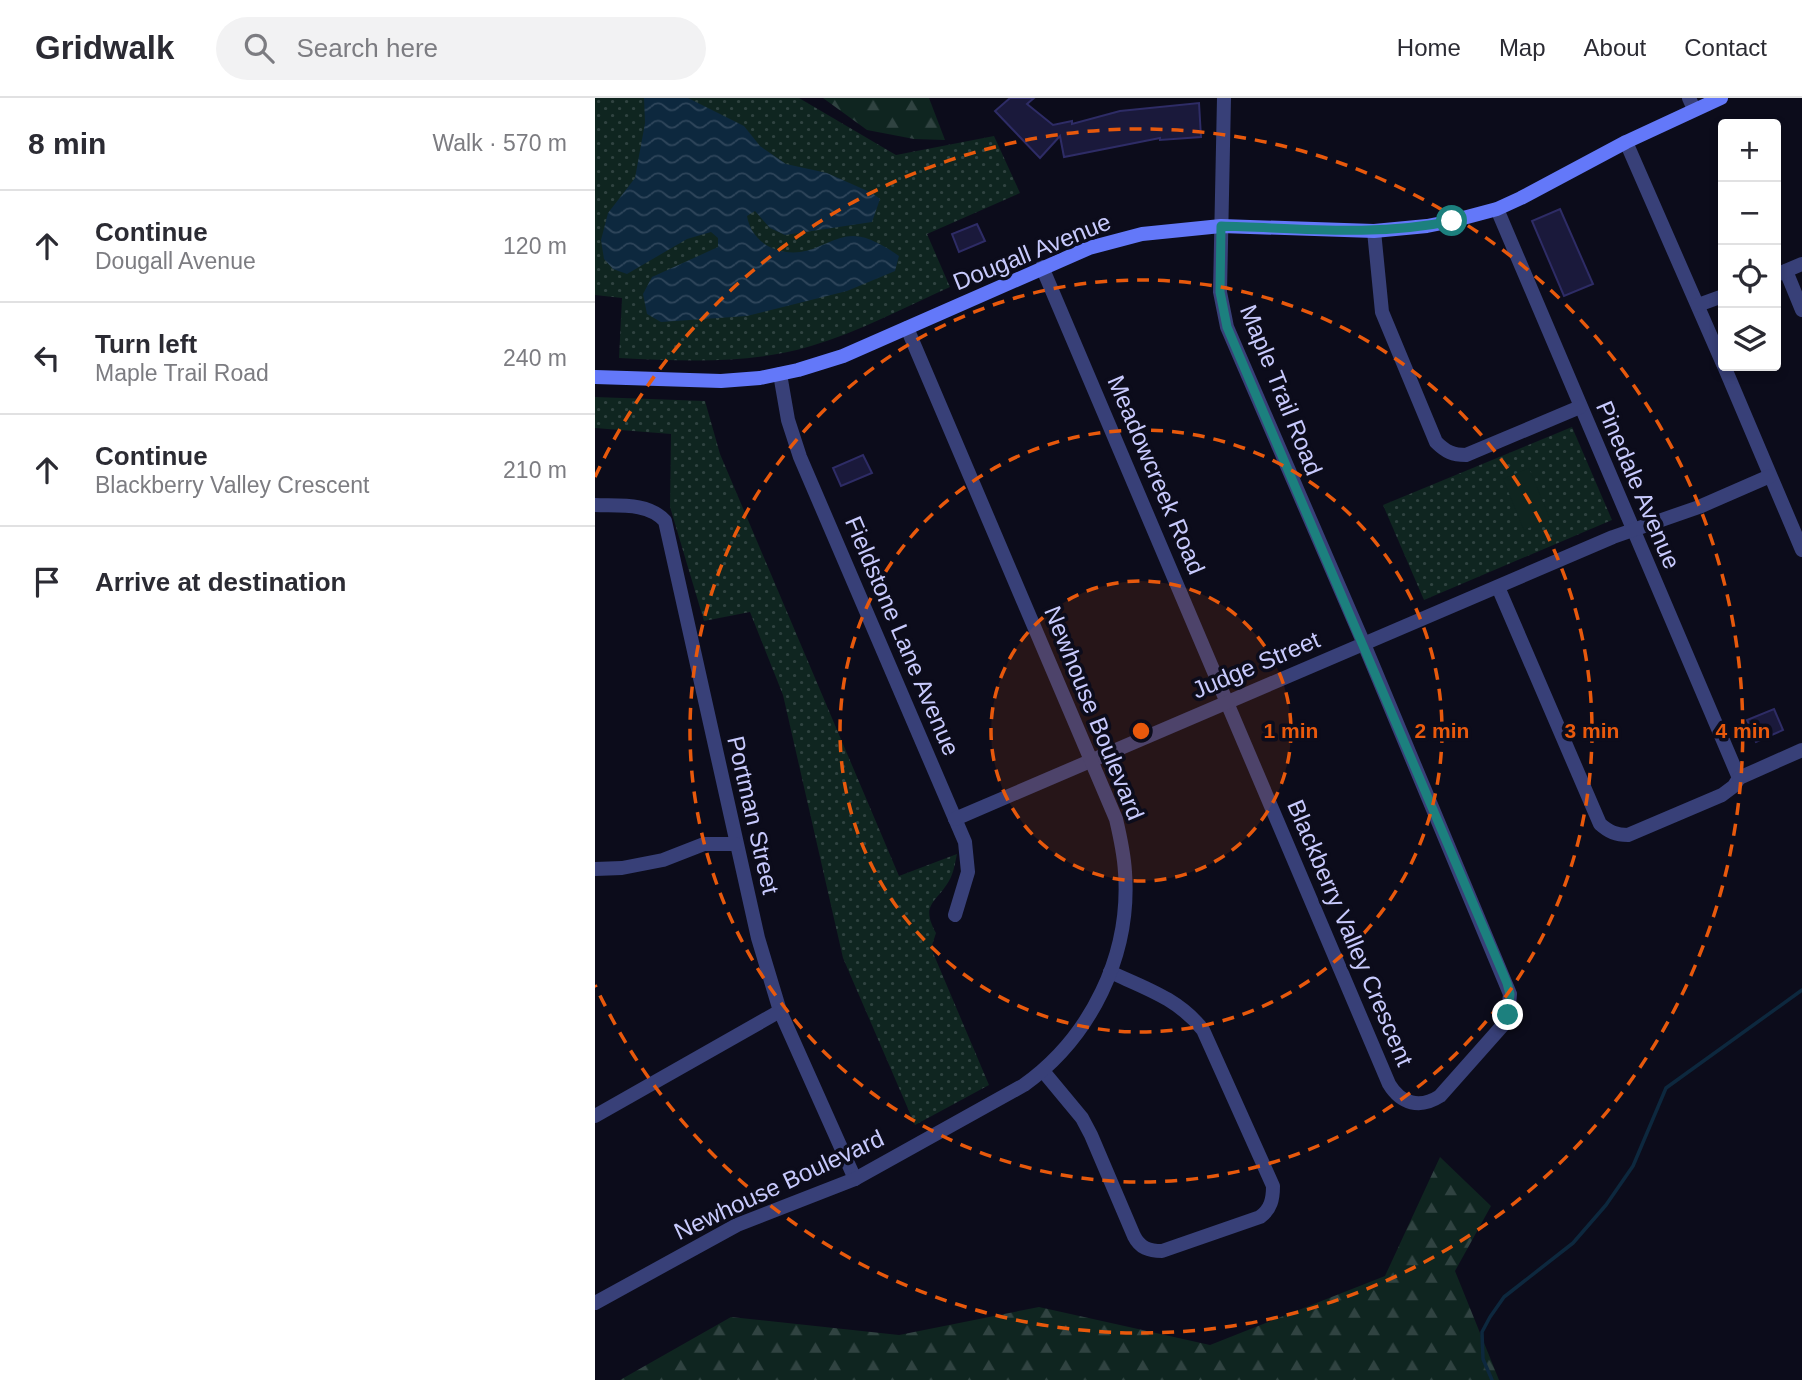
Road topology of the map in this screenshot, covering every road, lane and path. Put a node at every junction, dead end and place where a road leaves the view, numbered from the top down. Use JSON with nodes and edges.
{"nodes":[{"id":1,"x":1224,"y":98,"type":"edge"},
{"id":2,"x":1721,"y":98,"type":"edge"},
{"id":3,"x":1691,"y":103,"type":"edge"},
{"id":4,"x":1626,"y":142,"type":"junction"},
{"id":5,"x":1497,"y":209,"type":"junction"},
{"id":6,"x":1221,"y":226,"type":"junction"},
{"id":7,"x":1374,"y":232,"type":"junction"},
{"id":8,"x":1802,"y":264,"type":"edge"},
{"id":9,"x":1042,"y":267,"type":"junction"},
{"id":10,"x":1781,"y":273,"type":"edge"},
{"id":11,"x":1718,"y":298,"type":"edge"},
{"id":12,"x":1697,"y":306,"type":"junction"},
{"id":13,"x":1802,"y":310,"type":"edge"},
{"id":14,"x":907,"y":328,"type":"junction"},
{"id":15,"x":1718,"y":352,"type":"edge"},
{"id":16,"x":1726,"y":371,"type":"edge"},
{"id":17,"x":780,"y":374,"type":"junction"},
{"id":18,"x":595,"y":377,"type":"edge"},
{"id":19,"x":1580,"y":407,"type":"junction"},
{"id":20,"x":1770,"y":476,"type":"junction"},
{"id":21,"x":595,"y":505,"type":"edge"},
{"id":22,"x":1633,"y":530,"type":"junction"},
{"id":23,"x":1802,"y":550,"type":"edge"},
{"id":24,"x":1498,"y":587,"type":"junction"},
{"id":25,"x":1364,"y":644,"type":"junction"},
{"id":26,"x":1228,"y":701,"type":"junction"},
{"id":27,"x":1802,"y":750,"type":"edge"},
{"id":28,"x":1093,"y":761,"type":"junction"},
{"id":29,"x":1739,"y":778,"type":"junction"},
{"id":30,"x":955,"y":819,"type":"junction"},
{"id":31,"x":736,"y":844,"type":"junction"},
{"id":32,"x":595,"y":869,"type":"edge"},
{"id":33,"x":955,"y":915,"type":"dead end"},
{"id":34,"x":1110,"y":972,"type":"junction"},
{"id":35,"x":780,"y":1011,"type":"junction"},
{"id":36,"x":1043,"y":1071,"type":"junction"},
{"id":37,"x":595,"y":1116,"type":"edge"},
{"id":38,"x":855,"y":1179,"type":"junction"},
{"id":39,"x":595,"y":1303,"type":"edge"}],
"edges":[{"from":1,"to":6,"type":"street","name":"Maple Trail Road"},
{"from":2,"to":3,"type":"street","name":"Dougall Avenue"},
{"from":3,"to":4,"type":"street","name":"Dougall Avenue"},
{"from":4,"to":5,"type":"street","name":"Dougall Avenue"},
{"from":4,"to":12,"type":"street"},
{"from":5,"to":7,"type":"street","name":"Dougall Avenue"},
{"from":5,"to":19,"type":"street","name":"Pinedale Avenue"},
{"from":6,"to":7,"type":"street","name":"Dougall Avenue"},
{"from":6,"to":9,"type":"street","name":"Dougall Avenue"},
{"from":6,"to":25,"type":"street","name":"Maple Trail Road"},
{"from":7,"to":19,"type":"street"},
{"from":8,"to":10,"type":"street"},
{"from":9,"to":14,"type":"street","name":"Dougall Avenue"},
{"from":9,"to":26,"type":"street","name":"Meadowcreek Road"},
{"from":10,"to":13,"type":"street"},
{"from":11,"to":12,"type":"street"},
{"from":12,"to":15,"type":"street"},
{"from":14,"to":17,"type":"street","name":"Dougall Avenue"},
{"from":14,"to":28,"type":"street","name":"Newhouse Boulevard"},
{"from":16,"to":20,"type":"street"},
{"from":17,"to":18,"type":"street","name":"Dougall Avenue"},
{"from":17,"to":30,"type":"street","name":"Fieldstone Lane Avenue"},
{"from":19,"to":22,"type":"street","name":"Pinedale Avenue"},
{"from":20,"to":22,"type":"street","name":"Judge Street"},
{"from":20,"to":23,"type":"street"},
{"from":21,"to":31,"type":"street","name":"Portman Street"},
{"from":22,"to":24,"type":"street","name":"Judge Street"},
{"from":22,"to":29,"type":"street","name":"Pinedale Avenue"},
{"from":24,"to":25,"type":"street","name":"Judge Street"},
{"from":24,"to":29,"type":"street"},
{"from":25,"to":26,"type":"street","name":"Judge Street"},
{"from":25,"to":26,"type":"street","name":"Blackberry Valley Crescent"},
{"from":26,"to":28,"type":"street","name":"Judge Street"},
{"from":27,"to":29,"type":"street"},
{"from":28,"to":30,"type":"street","name":"Judge Street"},
{"from":28,"to":34,"type":"street","name":"Newhouse Boulevard"},
{"from":30,"to":33,"type":"street","name":"Fieldstone Lane Avenue"},
{"from":31,"to":32,"type":"street"},
{"from":31,"to":35,"type":"street","name":"Portman Street"},
{"from":34,"to":36,"type":"street","name":"Newhouse Boulevard"},
{"from":34,"to":36,"type":"street"},
{"from":35,"to":37,"type":"street"},
{"from":35,"to":38,"type":"street","name":"Portman Street"},
{"from":36,"to":38,"type":"street","name":"Newhouse Boulevard"},
{"from":38,"to":39,"type":"street","name":"Newhouse Boulevard"}]}
